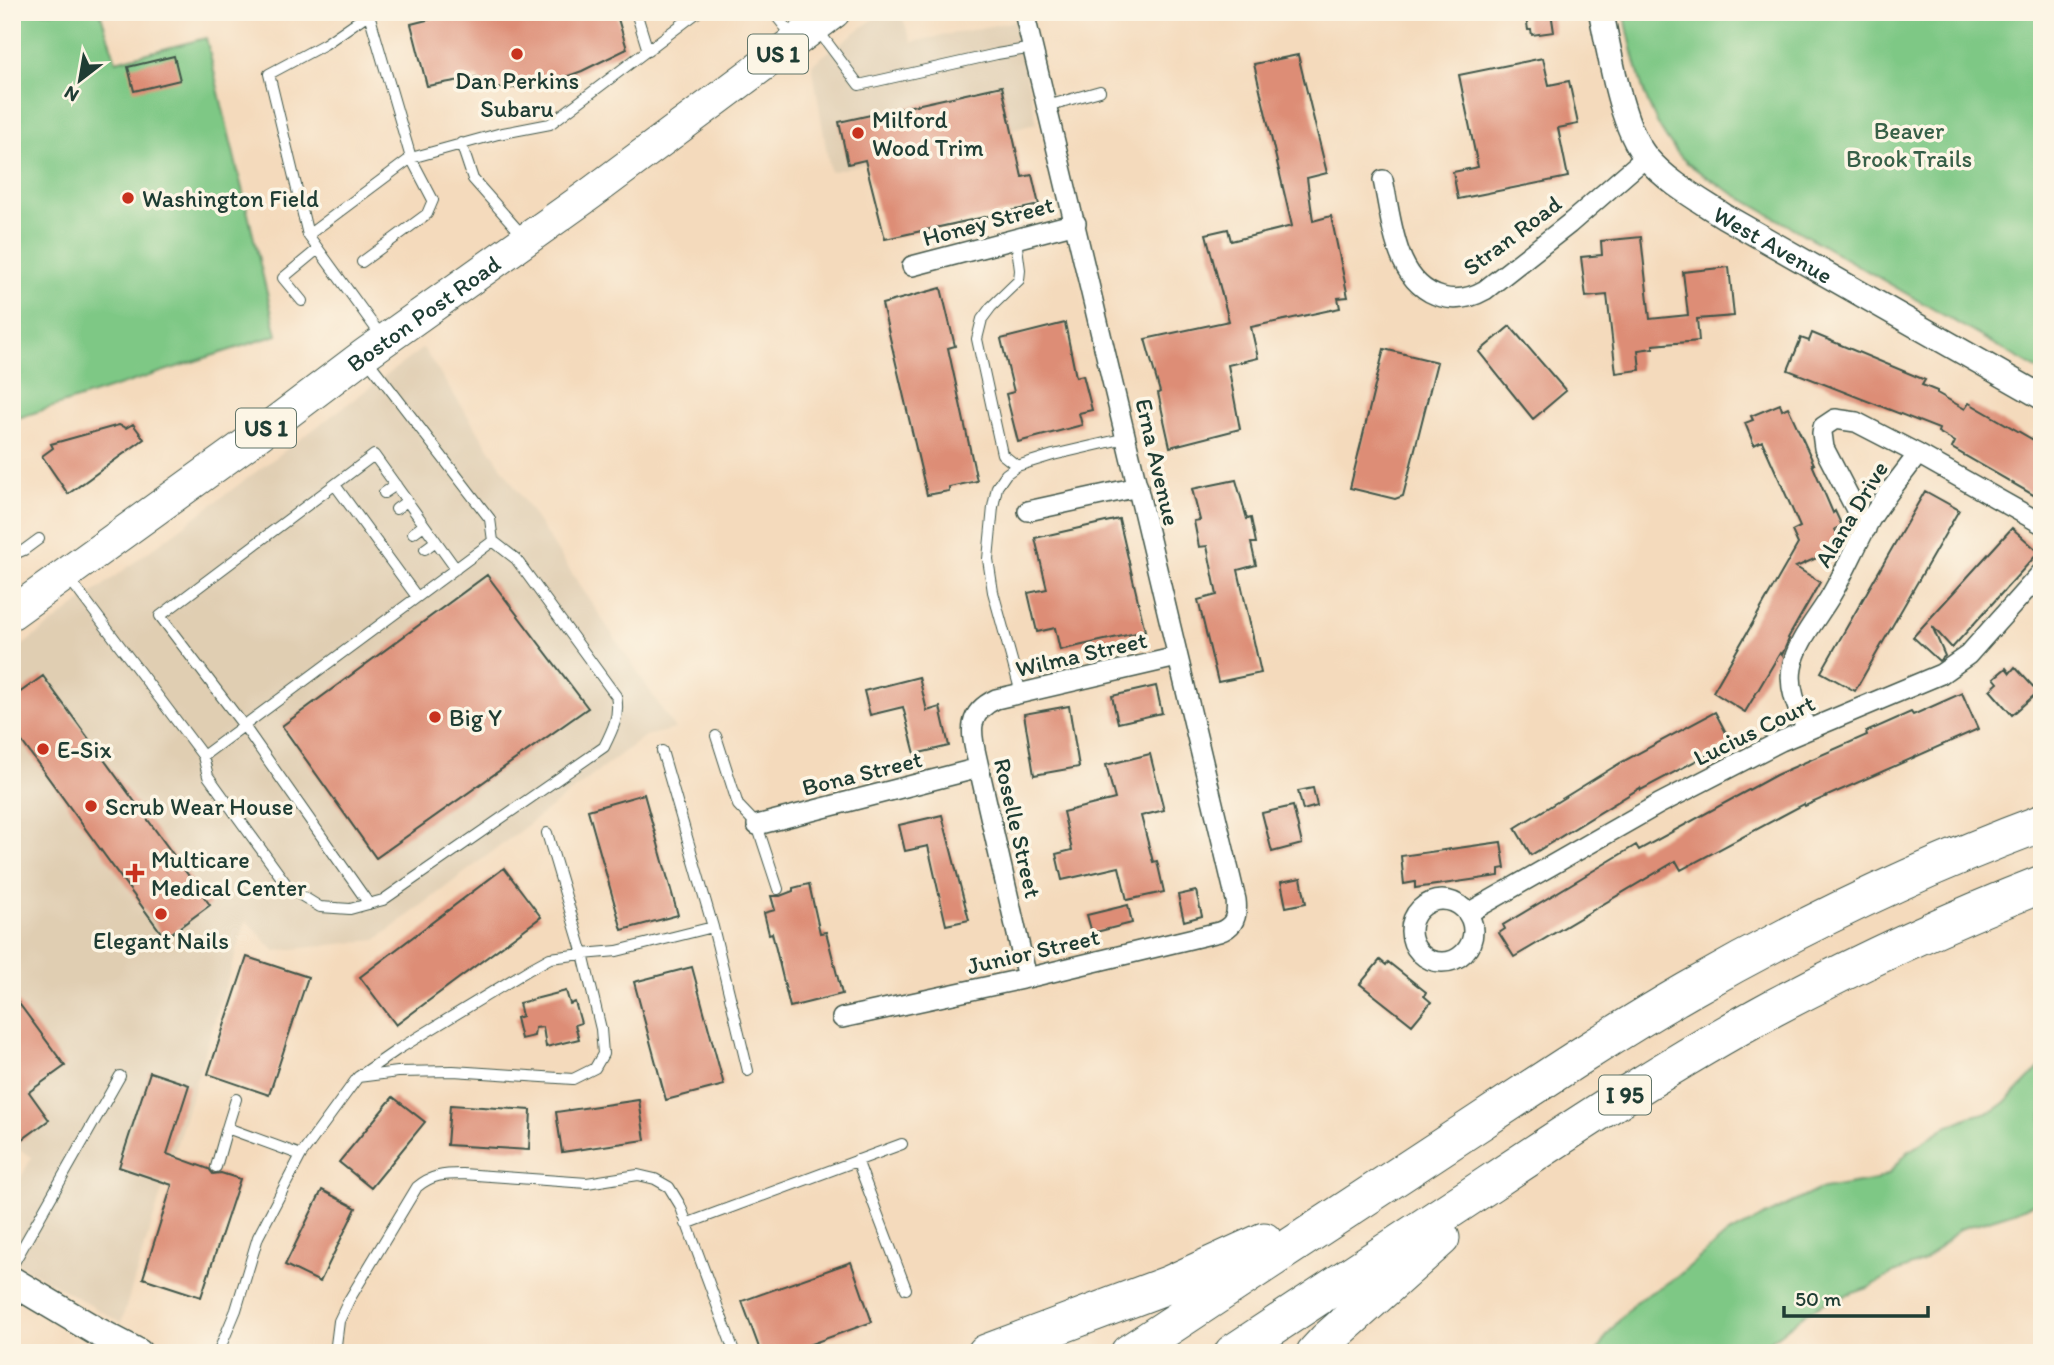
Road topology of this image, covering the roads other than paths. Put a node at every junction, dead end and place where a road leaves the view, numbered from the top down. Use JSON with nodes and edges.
{"nodes":[{"id":1,"x":636,"y":12,"type":"edge"},
{"id":2,"x":698,"y":12,"type":"edge"},
{"id":3,"x":773,"y":12,"type":"edge"},
{"id":4,"x":1024,"y":12,"type":"edge"},
{"id":5,"x":1601,"y":12,"type":"edge"},
{"id":6,"x":370,"y":13,"type":"edge"},
{"id":7,"x":815,"y":27,"type":"edge"},
{"id":8,"x":1033,"y":48,"type":"junction"},
{"id":9,"x":648,"y":51,"type":"junction"},
{"id":10,"x":1100,"y":91,"type":"dead end"},
{"id":11,"x":1047,"y":106,"type":"junction"},
{"id":12,"x":461,"y":143,"type":"junction"},
{"id":13,"x":1646,"y":157,"type":"junction"},
{"id":14,"x":411,"y":158,"type":"junction"},
{"id":15,"x":1383,"y":180,"type":"dead end"},
{"id":16,"x":1076,"y":222,"type":"junction"},
{"id":17,"x":308,"y":236,"type":"junction"},
{"id":18,"x":1016,"y":239,"type":"junction"},
{"id":19,"x":527,"y":240,"type":"junction"},
{"id":20,"x":318,"y":249,"type":"junction"},
{"id":21,"x":362,"y":262,"type":"dead end"},
{"id":22,"x":912,"y":267,"type":"dead end"},
{"id":23,"x":302,"y":301,"type":"dead end"},
{"id":24,"x":374,"y":348,"type":"junction"},
{"id":25,"x":2042,"y":397,"type":"edge"},
{"id":26,"x":1127,"y":438,"type":"junction"},
{"id":27,"x":1918,"y":454,"type":"junction"},
{"id":28,"x":1017,"y":466,"type":"junction"},
{"id":29,"x":335,"y":485,"type":"junction"},
{"id":30,"x":396,"y":485,"type":"junction"},
{"id":31,"x":1139,"y":487,"type":"junction"},
{"id":32,"x":384,"y":493,"type":"dead end"},
{"id":33,"x":407,"y":501,"type":"junction"},
{"id":34,"x":366,"y":507,"type":"dead end"},
{"id":35,"x":396,"y":509,"type":"dead end"},
{"id":36,"x":1028,"y":511,"type":"dead end"},
{"id":37,"x":356,"y":514,"type":"junction"},
{"id":38,"x":2042,"y":524,"type":"edge"},
{"id":39,"x":424,"y":525,"type":"junction"},
{"id":40,"x":1866,"y":528,"type":"junction"},
{"id":41,"x":413,"y":533,"type":"dead end"},
{"id":42,"x":39,"y":539,"type":"dead end"},
{"id":43,"x":436,"y":541,"type":"junction"},
{"id":44,"x":493,"y":541,"type":"junction"},
{"id":45,"x":395,"y":545,"type":"dead end"},
{"id":46,"x":425,"y":549,"type":"dead end"},
{"id":47,"x":385,"y":553,"type":"junction"},
{"id":48,"x":12,"y":555,"type":"edge"},
{"id":49,"x":407,"y":563,"type":"dead end"},
{"id":50,"x":456,"y":569,"type":"junction"},
{"id":51,"x":397,"y":571,"type":"junction"},
{"id":52,"x":2042,"y":572,"type":"edge"},
{"id":53,"x":66,"y":574,"type":"junction"},
{"id":54,"x":416,"y":597,"type":"junction"},
{"id":55,"x":12,"y":613,"type":"edge"},
{"id":56,"x":1177,"y":657,"type":"junction"},
{"id":57,"x":1021,"y":693,"type":"junction"},
{"id":58,"x":996,"y":699,"type":"joint"},
{"id":59,"x":244,"y":726,"type":"junction"},
{"id":60,"x":1807,"y":730,"type":"junction"},
{"id":61,"x":716,"y":736,"type":"dead end"},
{"id":62,"x":662,"y":751,"type":"dead end"},
{"id":63,"x":203,"y":756,"type":"junction"},
{"id":64,"x":979,"y":768,"type":"junction"},
{"id":65,"x":2042,"y":823,"type":"edge"},
{"id":66,"x":757,"y":825,"type":"junction"},
{"id":67,"x":547,"y":833,"type":"dead end"},
{"id":68,"x":2042,"y":884,"type":"edge"},
{"id":69,"x":778,"y":889,"type":"dead end"},
{"id":70,"x":369,"y":904,"type":"junction"},
{"id":71,"x":1468,"y":913,"type":"dead end"},
{"id":72,"x":1232,"y":924,"type":"joint"},
{"id":73,"x":713,"y":927,"type":"junction"},
{"id":74,"x":583,"y":954,"type":"junction"},
{"id":75,"x":1027,"y":978,"type":"junction"},
{"id":76,"x":842,"y":1018,"type":"dead end"},
{"id":77,"x":748,"y":1071,"type":"dead end"},
{"id":78,"x":120,"y":1076,"type":"dead end"},
{"id":79,"x":358,"y":1077,"type":"junction"},
{"id":80,"x":236,"y":1099,"type":"dead end"},
{"id":81,"x":227,"y":1128,"type":"junction"},
{"id":82,"x":1450,"y":1141,"type":"junction"},
{"id":83,"x":902,"y":1144,"type":"dead end"},
{"id":84,"x":1534,"y":1154,"type":"junction"},
{"id":85,"x":301,"y":1155,"type":"junction"},
{"id":86,"x":858,"y":1160,"type":"junction"},
{"id":87,"x":216,"y":1167,"type":"dead end"},
{"id":88,"x":686,"y":1224,"type":"junction"},
{"id":89,"x":14,"y":1282,"type":"edge"},
{"id":90,"x":906,"y":1289,"type":"dead end"},
{"id":91,"x":734,"y":1351,"type":"edge"},
{"id":92,"x":138,"y":1353,"type":"edge"},
{"id":93,"x":218,"y":1353,"type":"edge"},
{"id":94,"x":335,"y":1353,"type":"edge"},
{"id":95,"x":986,"y":1353,"type":"edge"},
{"id":96,"x":1129,"y":1353,"type":"edge"},
{"id":97,"x":1233,"y":1353,"type":"edge"},
{"id":98,"x":1315,"y":1353,"type":"edge"}],
"edges":[{"from":1,"to":9,"type":"lane"},
{"from":2,"to":9,"type":"lane"},
{"from":3,"to":7,"type":"lane"},
{"from":4,"to":8,"type":"street","name":"Erna Avenue"},
{"from":5,"to":13,"type":"street","name":"West Avenue"},
{"from":6,"to":14,"type":"lane"},
{"from":6,"to":17,"type":"lane"},
{"from":7,"to":8,"type":"lane"},
{"from":7,"to":19,"type":"main road","name":"Boston Post Road","number":"US 1"},
{"from":8,"to":11,"type":"street","name":"Erna Avenue"},
{"from":9,"to":12,"type":"lane"},
{"from":10,"to":11,"type":"lane"},
{"from":11,"to":16,"type":"street","name":"Erna Avenue"},
{"from":12,"to":14,"type":"lane"},
{"from":12,"to":19,"type":"lane"},
{"from":13,"to":15,"type":"street","name":"Stran Road"},
{"from":13,"to":25,"type":"street","name":"West Avenue"},
{"from":14,"to":17,"type":"lane"},
{"from":14,"to":21,"type":"lane"},
{"from":16,"to":18,"type":"street","name":"Honey Street"},
{"from":16,"to":26,"type":"street","name":"Erna Avenue"},
{"from":17,"to":20,"type":"lane"},
{"from":18,"to":22,"type":"street","name":"Honey Street"},
{"from":18,"to":28,"type":"lane"},
{"from":19,"to":24,"type":"main road","name":"Boston Post Road","number":"US 1"},
{"from":20,"to":23,"type":"lane"},
{"from":20,"to":24,"type":"lane"},
{"from":24,"to":44,"type":"lane"},
{"from":24,"to":53,"type":"main road","name":"Boston Post Road","number":"US 1"},
{"from":26,"to":28,"type":"lane"},
{"from":26,"to":31,"type":"street","name":"Erna Avenue"},
{"from":27,"to":38,"type":"street","name":"Alana Drive"},
{"from":27,"to":40,"type":"street","name":"Alana Drive"},
{"from":27,"to":40,"type":"street"},
{"from":28,"to":57,"type":"lane"},
{"from":29,"to":30,"type":"lane"},
{"from":29,"to":37,"type":"lane"},
{"from":29,"to":59,"type":"lane"},
{"from":30,"to":32,"type":"lane"},
{"from":30,"to":33,"type":"lane"},
{"from":31,"to":36,"type":"street"},
{"from":31,"to":56,"type":"street","name":"Erna Avenue"},
{"from":33,"to":35,"type":"lane"},
{"from":33,"to":39,"type":"lane"},
{"from":34,"to":37,"type":"lane"},
{"from":37,"to":47,"type":"lane"},
{"from":39,"to":41,"type":"lane"},
{"from":39,"to":43,"type":"lane"},
{"from":40,"to":60,"type":"street","name":"Alana Drive"},
{"from":42,"to":48,"type":"lane"},
{"from":43,"to":46,"type":"lane"},
{"from":43,"to":50,"type":"lane"},
{"from":44,"to":50,"type":"lane"},
{"from":44,"to":70,"type":"lane"},
{"from":45,"to":47,"type":"lane"},
{"from":47,"to":51,"type":"lane"},
{"from":49,"to":51,"type":"lane"},
{"from":50,"to":54,"type":"lane"},
{"from":51,"to":54,"type":"lane"},
{"from":52,"to":60,"type":"street","name":"Lucius Court"},
{"from":53,"to":55,"type":"main road","name":"Boston Post Road","number":"US 1"},
{"from":53,"to":63,"type":"lane"},
{"from":54,"to":59,"type":"lane"},
{"from":56,"to":57,"type":"street","name":"Wilma Street"},
{"from":56,"to":72,"type":"street","name":"Erna Avenue"},
{"from":57,"to":58,"type":"street","name":"Wilma Street"},
{"from":58,"to":64,"type":"street","name":"Roselle Street"},
{"from":59,"to":63,"type":"lane"},
{"from":59,"to":70,"type":"lane"},
{"from":60,"to":71,"type":"street","name":"Lucius Court"},
{"from":61,"to":66,"type":"lane"},
{"from":62,"to":73,"type":"lane"},
{"from":63,"to":70,"type":"lane"},
{"from":64,"to":66,"type":"street","name":"Bona Street"},
{"from":64,"to":75,"type":"street","name":"Roselle Street"},
{"from":65,"to":82,"type":"highway","number":"I 95"},
{"from":66,"to":69,"type":"lane"},
{"from":67,"to":74,"type":"lane"},
{"from":68,"to":84,"type":"highway","number":"I 95"},
{"from":72,"to":75,"type":"street","name":"Junior Street"},
{"from":73,"to":74,"type":"lane"},
{"from":73,"to":77,"type":"lane"},
{"from":74,"to":79,"type":"lane"},
{"from":74,"to":79,"type":"lane"},
{"from":75,"to":76,"type":"street","name":"Junior Street"},
{"from":78,"to":89,"type":"lane"},
{"from":79,"to":85,"type":"lane"},
{"from":80,"to":81,"type":"lane"},
{"from":81,"to":85,"type":"lane"},
{"from":81,"to":87,"type":"lane"},
{"from":82,"to":95,"type":"highway"},
{"from":82,"to":96,"type":"highway","number":"I 95"},
{"from":83,"to":86,"type":"lane"},
{"from":84,"to":97,"type":"highway","number":"I 95"},
{"from":84,"to":98,"type":"highway"},
{"from":85,"to":93,"type":"lane"},
{"from":86,"to":88,"type":"lane"},
{"from":86,"to":90,"type":"lane"},
{"from":88,"to":91,"type":"lane"},
{"from":88,"to":94,"type":"lane"},
{"from":89,"to":92,"type":"main road"}]}
